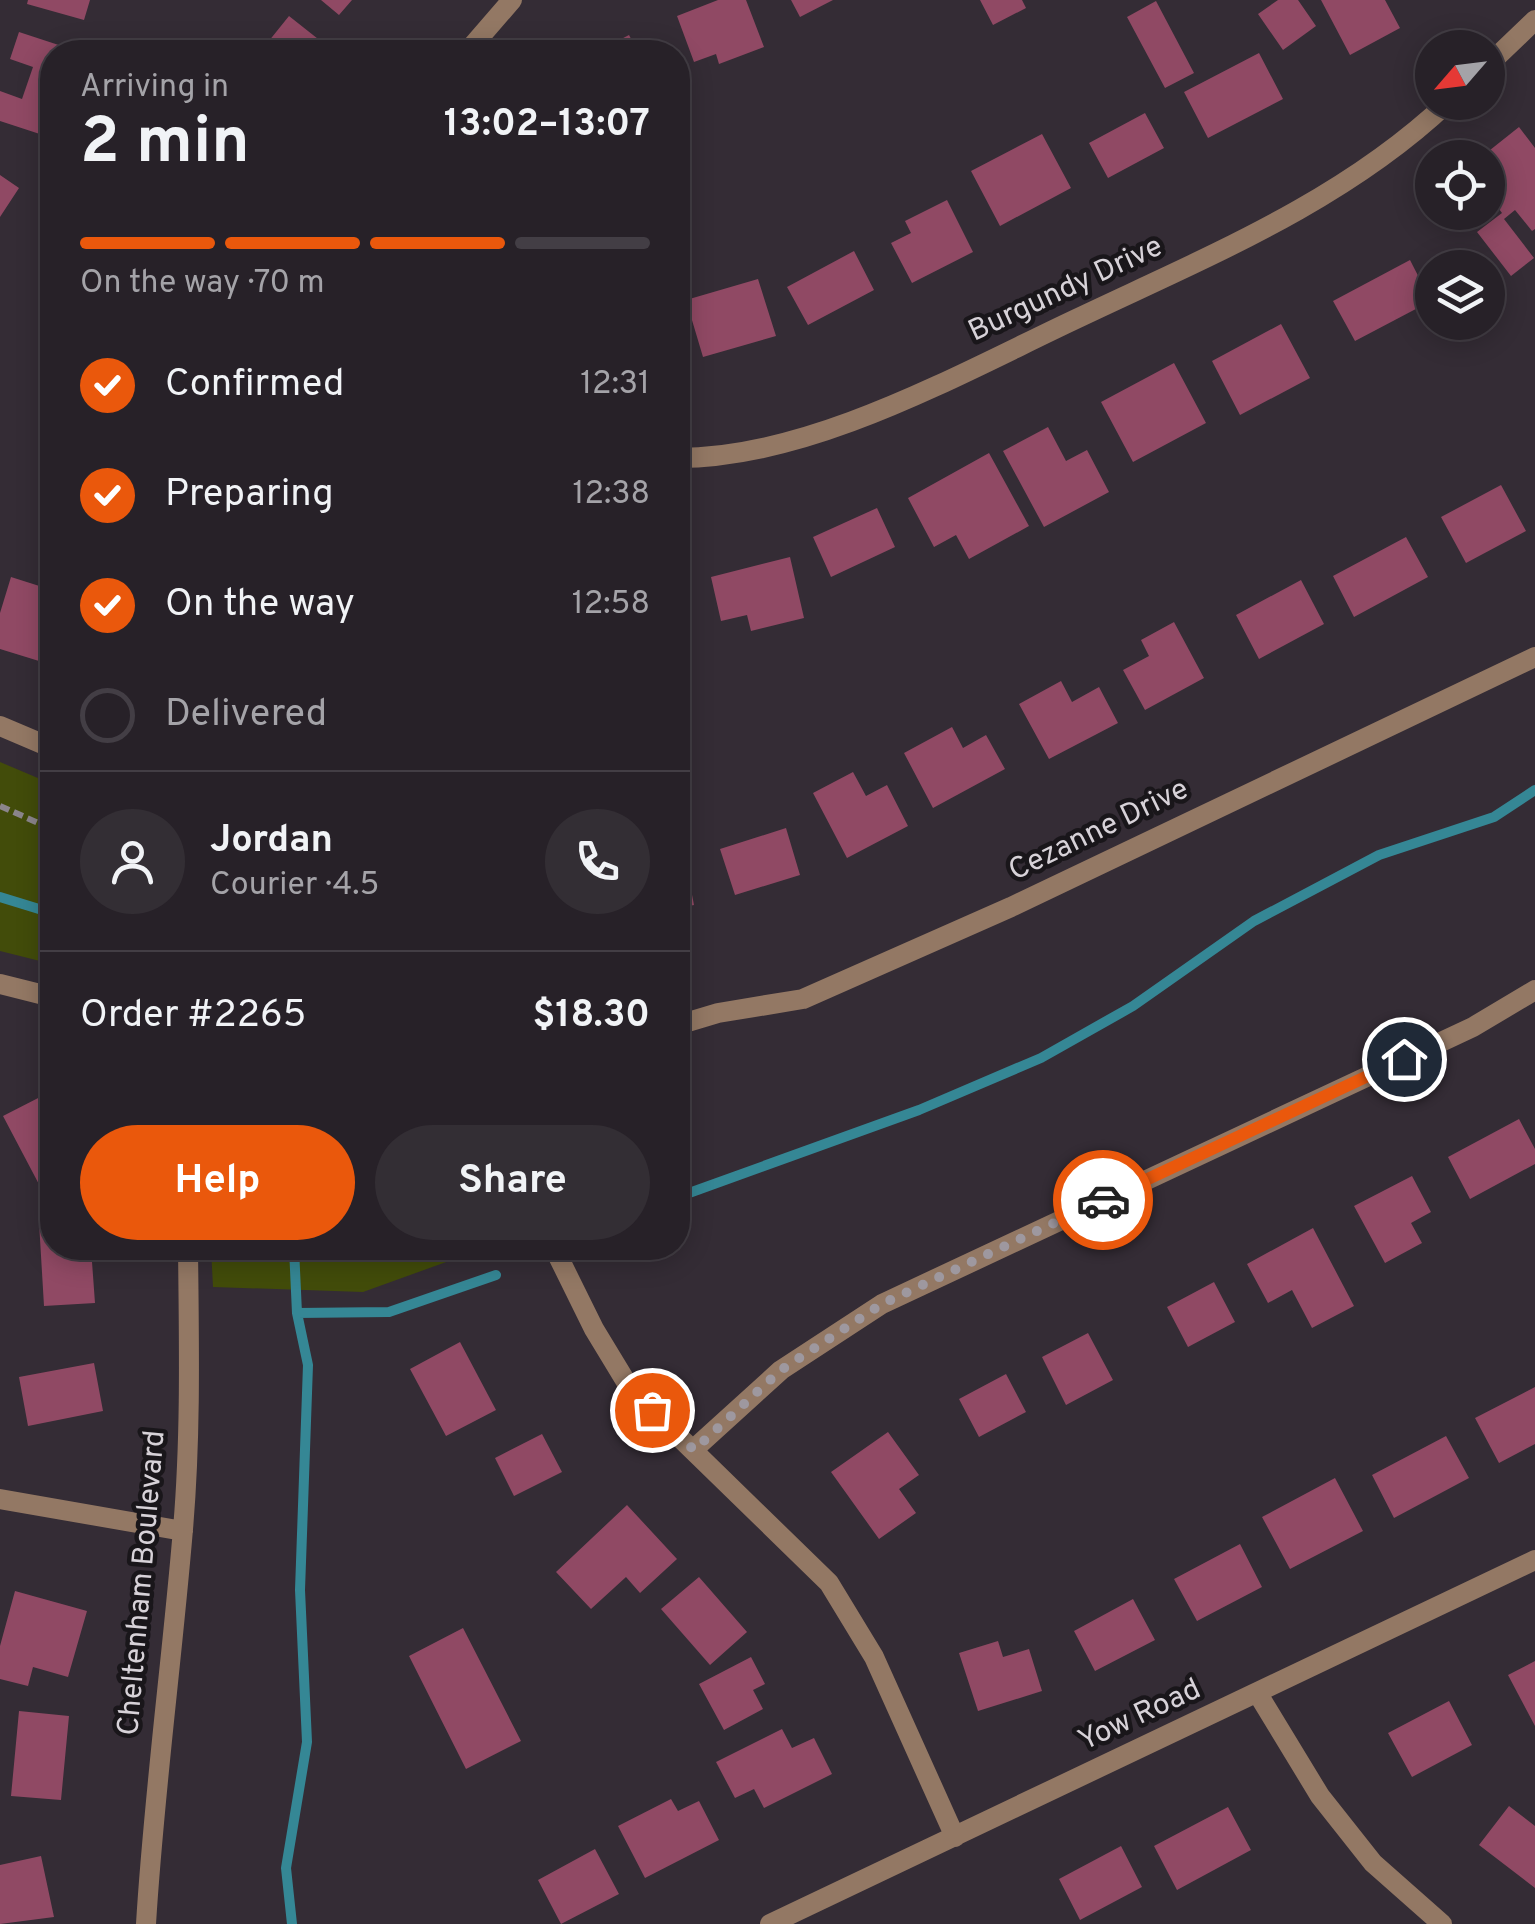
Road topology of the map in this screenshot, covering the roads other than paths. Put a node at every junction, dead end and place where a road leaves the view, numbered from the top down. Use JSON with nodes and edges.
{"nodes":[{"id":1,"x":512,"y":0,"type":"edge"},
{"id":2,"x":1530,"y":0,"type":"edge"},
{"id":3,"x":1535,"y":6,"type":"edge"},
{"id":4,"x":1535,"y":20,"type":"edge"},
{"id":5,"x":477,"y":40,"type":"edge"},
{"id":6,"x":1505,"y":49,"type":"edge"},
{"id":7,"x":1429,"y":120,"type":"edge"},
{"id":8,"x":690,"y":458,"type":"edge"},
{"id":9,"x":1535,"y":657,"type":"edge"},
{"id":10,"x":0,"y":726,"type":"edge"},
{"id":11,"x":40,"y":743,"type":"edge"},
{"id":12,"x":0,"y":984,"type":"edge"},
{"id":13,"x":1535,"y":990,"type":"edge"},
{"id":14,"x":40,"y":994,"type":"edge"},
{"id":15,"x":690,"y":1021,"type":"edge"},
{"id":16,"x":188,"y":1260,"type":"edge"},
{"id":17,"x":560,"y":1260,"type":"edge"},
{"id":18,"x":694,"y":1450,"type":"junction"},
{"id":19,"x":0,"y":1499,"type":"edge"},
{"id":20,"x":183,"y":1531,"type":"junction"},
{"id":21,"x":1535,"y":1560,"type":"edge"},
{"id":22,"x":1258,"y":1694,"type":"junction"},
{"id":23,"x":954,"y":1838,"type":"junction"},
{"id":24,"x":146,"y":1924,"type":"edge"},
{"id":25,"x":770,"y":1924,"type":"edge"},
{"id":26,"x":1442,"y":1924,"type":"edge"}],
"edges":[{"from":1,"to":5,"type":"street"},
{"from":2,"to":3,"type":"street"},
{"from":4,"to":6,"type":"street"},
{"from":7,"to":8,"type":"street","name":"Burgundy Drive"},
{"from":9,"to":15,"type":"street","name":"Cezanne Drive"},
{"from":10,"to":11,"type":"street"},
{"from":12,"to":14,"type":"street"},
{"from":13,"to":18,"type":"street"},
{"from":16,"to":20,"type":"street","name":"Cheltenham Boulevard"},
{"from":17,"to":18,"type":"street"},
{"from":18,"to":23,"type":"street"},
{"from":19,"to":20,"type":"street"},
{"from":20,"to":24,"type":"street","name":"Cheltenham Boulevard"},
{"from":21,"to":22,"type":"street","name":"Yow Road"},
{"from":22,"to":23,"type":"street","name":"Yow Road"},
{"from":22,"to":26,"type":"street"},
{"from":23,"to":25,"type":"street","name":"Yow Road"}]}
